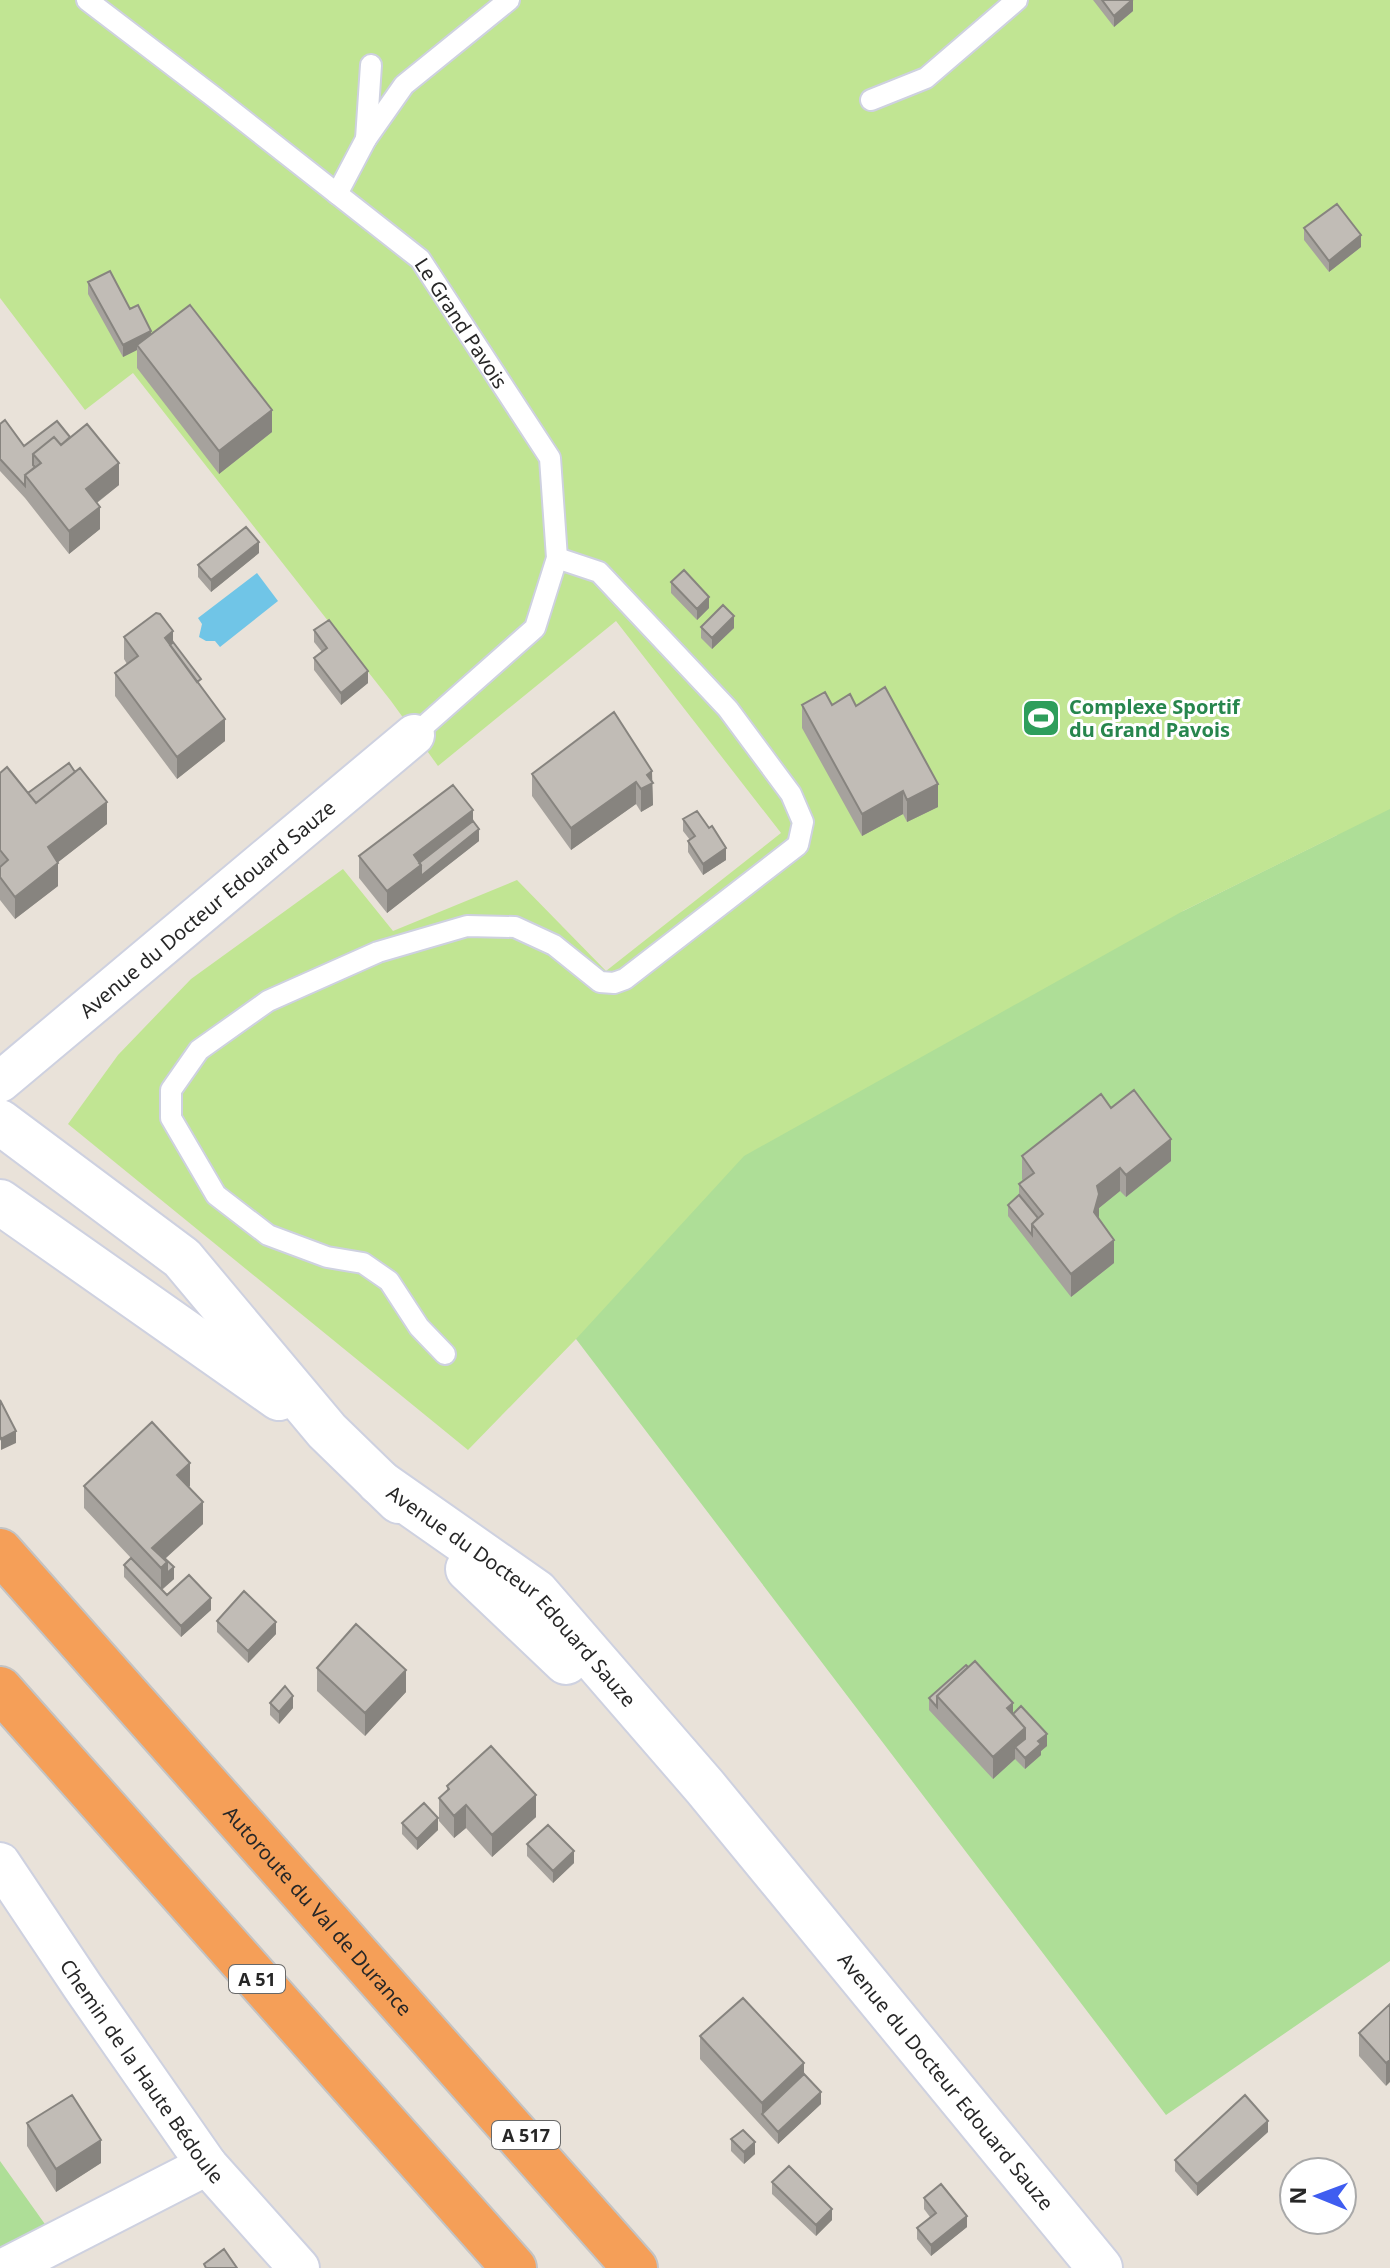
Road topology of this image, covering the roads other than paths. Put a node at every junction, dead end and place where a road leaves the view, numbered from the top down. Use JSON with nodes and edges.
{"nodes":[{"id":1,"x":87,"y":0,"type":"edge"},
{"id":2,"x":509,"y":0,"type":"edge"},
{"id":3,"x":1017,"y":0,"type":"edge"},
{"id":4,"x":371,"y":65,"type":"dead end"},
{"id":5,"x":871,"y":100,"type":"dead end"},
{"id":6,"x":366,"y":139,"type":"junction"},
{"id":7,"x":337,"y":194,"type":"junction"},
{"id":8,"x":557,"y":558,"type":"junction"},
{"id":9,"x":414,"y":735,"type":"joint"},
{"id":10,"x":0,"y":1082,"type":"edge"},
{"id":11,"x":0,"y":1122,"type":"edge"},
{"id":12,"x":0,"y":1202,"type":"edge"},
{"id":13,"x":445,"y":1354,"type":"dead end"},
{"id":14,"x":327,"y":1431,"type":"junction"},
{"id":15,"x":0,"y":1551,"type":"edge"},
{"id":16,"x":0,"y":1689,"type":"edge"},
{"id":17,"x":0,"y":1863,"type":"edge"},
{"id":18,"x":793,"y":1894,"type":"junction"},
{"id":19,"x":400,"y":2002,"type":"junction"},
{"id":20,"x":207,"y":2165,"type":"junction"},
{"id":21,"x":6,"y":2268,"type":"edge"},
{"id":22,"x":299,"y":2268,"type":"edge"},
{"id":23,"x":514,"y":2268,"type":"edge"},
{"id":24,"x":635,"y":2268,"type":"edge"},
{"id":25,"x":651,"y":2268,"type":"edge"},
{"id":26,"x":1062,"y":2268,"type":"edge"},
{"id":27,"x":1100,"y":2268,"type":"edge"}],
"edges":[{"from":1,"to":7,"type":"lane","name":"Le Grand Pavois"},
{"from":2,"to":6,"type":"lane"},
{"from":3,"to":5,"type":"lane"},
{"from":4,"to":6,"type":"lane"},
{"from":6,"to":7,"type":"lane"},
{"from":7,"to":8,"type":"lane","name":"Le Grand Pavois"},
{"from":8,"to":9,"type":"lane","name":"Le Grand Pavois"},
{"from":8,"to":13,"type":"lane"},
{"from":9,"to":10,"type":"street","name":"Avenue du Docteur Edouard Sauze"},
{"from":11,"to":14,"type":"street","name":"Avenue du Docteur Edouard Sauze"},
{"from":12,"to":14,"type":"street","name":"Avenue du Docteur Edouard Sauze"},
{"from":14,"to":18,"type":"street","name":"Avenue du Docteur Edouard Sauze"},
{"from":15,"to":19,"type":"highway","name":"Autoroute du Val de Durance"},
{"from":16,"to":23,"type":"highway","number":"A 51"},
{"from":17,"to":20,"type":"street","name":"Chemin de la Haute Bédoule"},
{"from":18,"to":26,"type":"street","name":"Avenue du Docteur Edouard Sauze"},
{"from":18,"to":27,"type":"street","name":"Avenue du Docteur Edouard Sauze"},
{"from":19,"to":24,"type":"highway","name":"Autoroute du Val de Durance"},
{"from":19,"to":25,"type":"highway","number":"A 517"},
{"from":20,"to":21,"type":"street"},
{"from":20,"to":22,"type":"street","name":"Chemin de la Haute Bédoule"}]}
